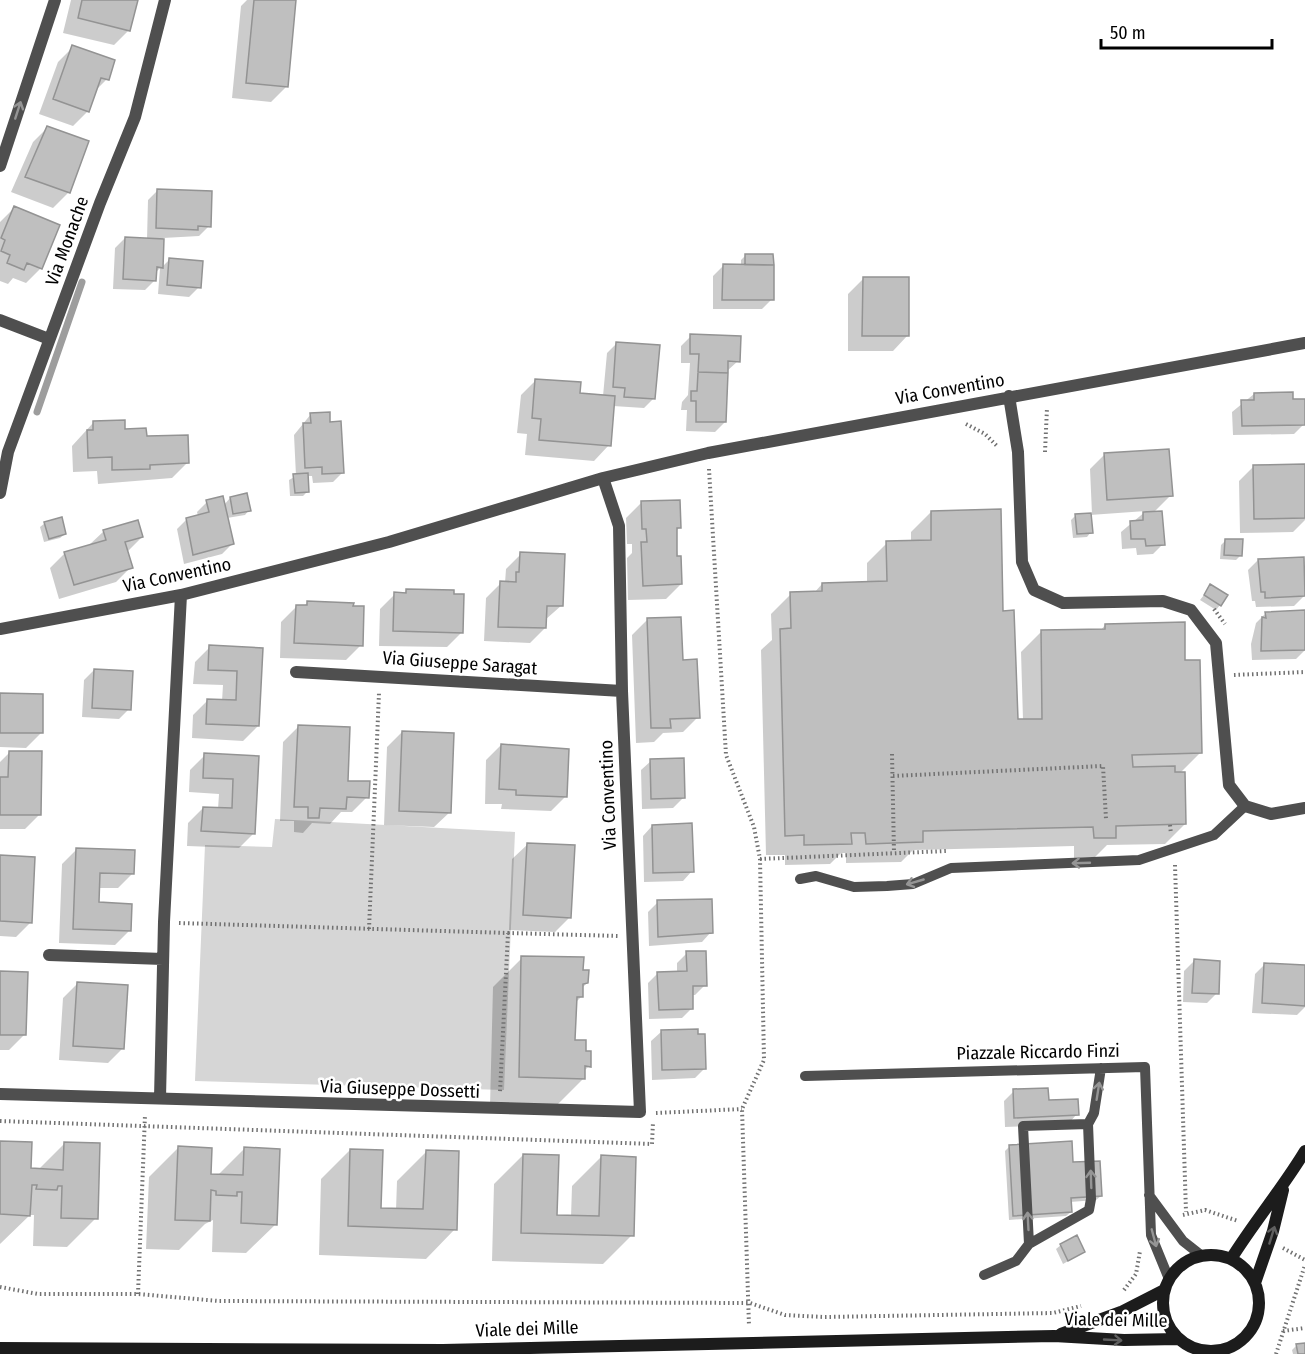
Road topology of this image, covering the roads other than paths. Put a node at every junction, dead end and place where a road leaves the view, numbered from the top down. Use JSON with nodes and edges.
{"nodes":[{"id":1,"x":55,"y":0,"type":"edge"},
{"id":2,"x":165,"y":0,"type":"edge"},
{"id":3,"x":0,"y":166,"type":"edge"},
{"id":4,"x":0,"y":320,"type":"edge"},
{"id":5,"x":49,"y":339,"type":"junction"},
{"id":6,"x":1305,"y":343,"type":"edge"},
{"id":7,"x":1010,"y":396,"type":"junction"},
{"id":8,"x":603,"y":477,"type":"junction"},
{"id":9,"x":0,"y":493,"type":"edge"},
{"id":10,"x":181,"y":595,"type":"junction"},
{"id":11,"x":0,"y":629,"type":"edge"},
{"id":12,"x":296,"y":672,"type":"dead end"},
{"id":13,"x":622,"y":691,"type":"junction"},
{"id":14,"x":1245,"y":806,"type":"junction"},
{"id":15,"x":1305,"y":808,"type":"edge"},
{"id":16,"x":800,"y":879,"type":"dead end"},
{"id":17,"x":49,"y":955,"type":"dead end"},
{"id":18,"x":163,"y":959,"type":"junction"},
{"id":19,"x":1101,"y":1068,"type":"junction"},
{"id":20,"x":805,"y":1076,"type":"dead end"},
{"id":21,"x":0,"y":1094,"type":"edge"},
{"id":22,"x":160,"y":1098,"type":"junction"},
{"id":23,"x":640,"y":1113,"type":"joint"},
{"id":24,"x":1088,"y":1124,"type":"junction"},
{"id":25,"x":1305,"y":1151,"type":"edge"},
{"id":26,"x":1284,"y":1185,"type":"junction"},
{"id":27,"x":1149,"y":1195,"type":"junction"},
{"id":28,"x":1029,"y":1244,"type":"junction"},
{"id":29,"x":1202,"y":1256,"type":"junction"},
{"id":30,"x":1231,"y":1259,"type":"junction"},
{"id":31,"x":984,"y":1275,"type":"dead end"},
{"id":32,"x":1255,"y":1283,"type":"junction"},
{"id":33,"x":1166,"y":1284,"type":"junction"},
{"id":34,"x":1054,"y":1336,"type":"junction"},
{"id":35,"x":1178,"y":1339,"type":"junction"},
{"id":36,"x":1242,"y":1340,"type":"junction"},
{"id":37,"x":0,"y":1348,"type":"edge"},
{"id":38,"x":1199,"y":1352,"type":"edge"},
{"id":39,"x":1242,"y":1354,"type":"edge"}],
"edges":[{"from":3,"to":1,"type":"street","one_way":true},
{"from":2,"to":5,"type":"street","name":"Via Monache"},
{"from":4,"to":5,"type":"street"},
{"from":5,"to":9,"type":"street","name":"Via Monache"},
{"from":6,"to":7,"type":"street","name":"Via Conventino"},
{"from":7,"to":8,"type":"street","name":"Via Conventino"},
{"from":7,"to":14,"type":"street"},
{"from":8,"to":10,"type":"street","name":"Via Conventino"},
{"from":8,"to":13,"type":"street","name":"Via Conventino"},
{"from":10,"to":11,"type":"street","name":"Via Conventino"},
{"from":10,"to":18,"type":"street"},
{"from":12,"to":13,"type":"street","name":"Via Giuseppe Saragat"},
{"from":13,"to":23,"type":"street","name":"Via Conventino"},
{"from":14,"to":15,"type":"street"},
{"from":14,"to":16,"type":"lane","one_way":true},
{"from":17,"to":18,"type":"street"},
{"from":18,"to":22,"type":"street"},
{"from":19,"to":20,"type":"lane","name":"Piazzale Riccardo Finzi"},
{"from":24,"to":19,"type":"lane","one_way":true},
{"from":19,"to":27,"type":"lane","name":"Piazzale Riccardo Finzi"},
{"from":21,"to":22,"type":"street","name":"Via Giuseppe Dossetti"},
{"from":22,"to":23,"type":"street","name":"Via Giuseppe Dossetti"},
{"from":28,"to":24,"type":"lane","one_way":true},
{"from":28,"to":24,"type":"lane","one_way":true},
{"from":25,"to":26,"type":"main road"},
{"from":26,"to":30,"type":"main road"},
{"from":32,"to":26,"type":"main road","one_way":true},
{"from":27,"to":29,"type":"lane"},
{"from":27,"to":33,"type":"lane","name":"Piazzale Riccardo Finzi","one_way":true},
{"from":28,"to":31,"type":"lane"},
{"from":29,"to":30,"type":"main road"},
{"from":29,"to":33,"type":"main road"},
{"from":30,"to":32,"type":"main road"},
{"from":32,"to":36,"type":"main road"},
{"from":33,"to":34,"type":"main road","name":"Viale dei Mille"},
{"from":33,"to":35,"type":"main road"},
{"from":34,"to":35,"type":"main road","name":"Viale dei Mille","one_way":true},
{"from":34,"to":37,"type":"main road","name":"Viale dei Mille"},
{"from":35,"to":38,"type":"main road"},
{"from":36,"to":38,"type":"main road"},
{"from":36,"to":39,"type":"main road"}]}
